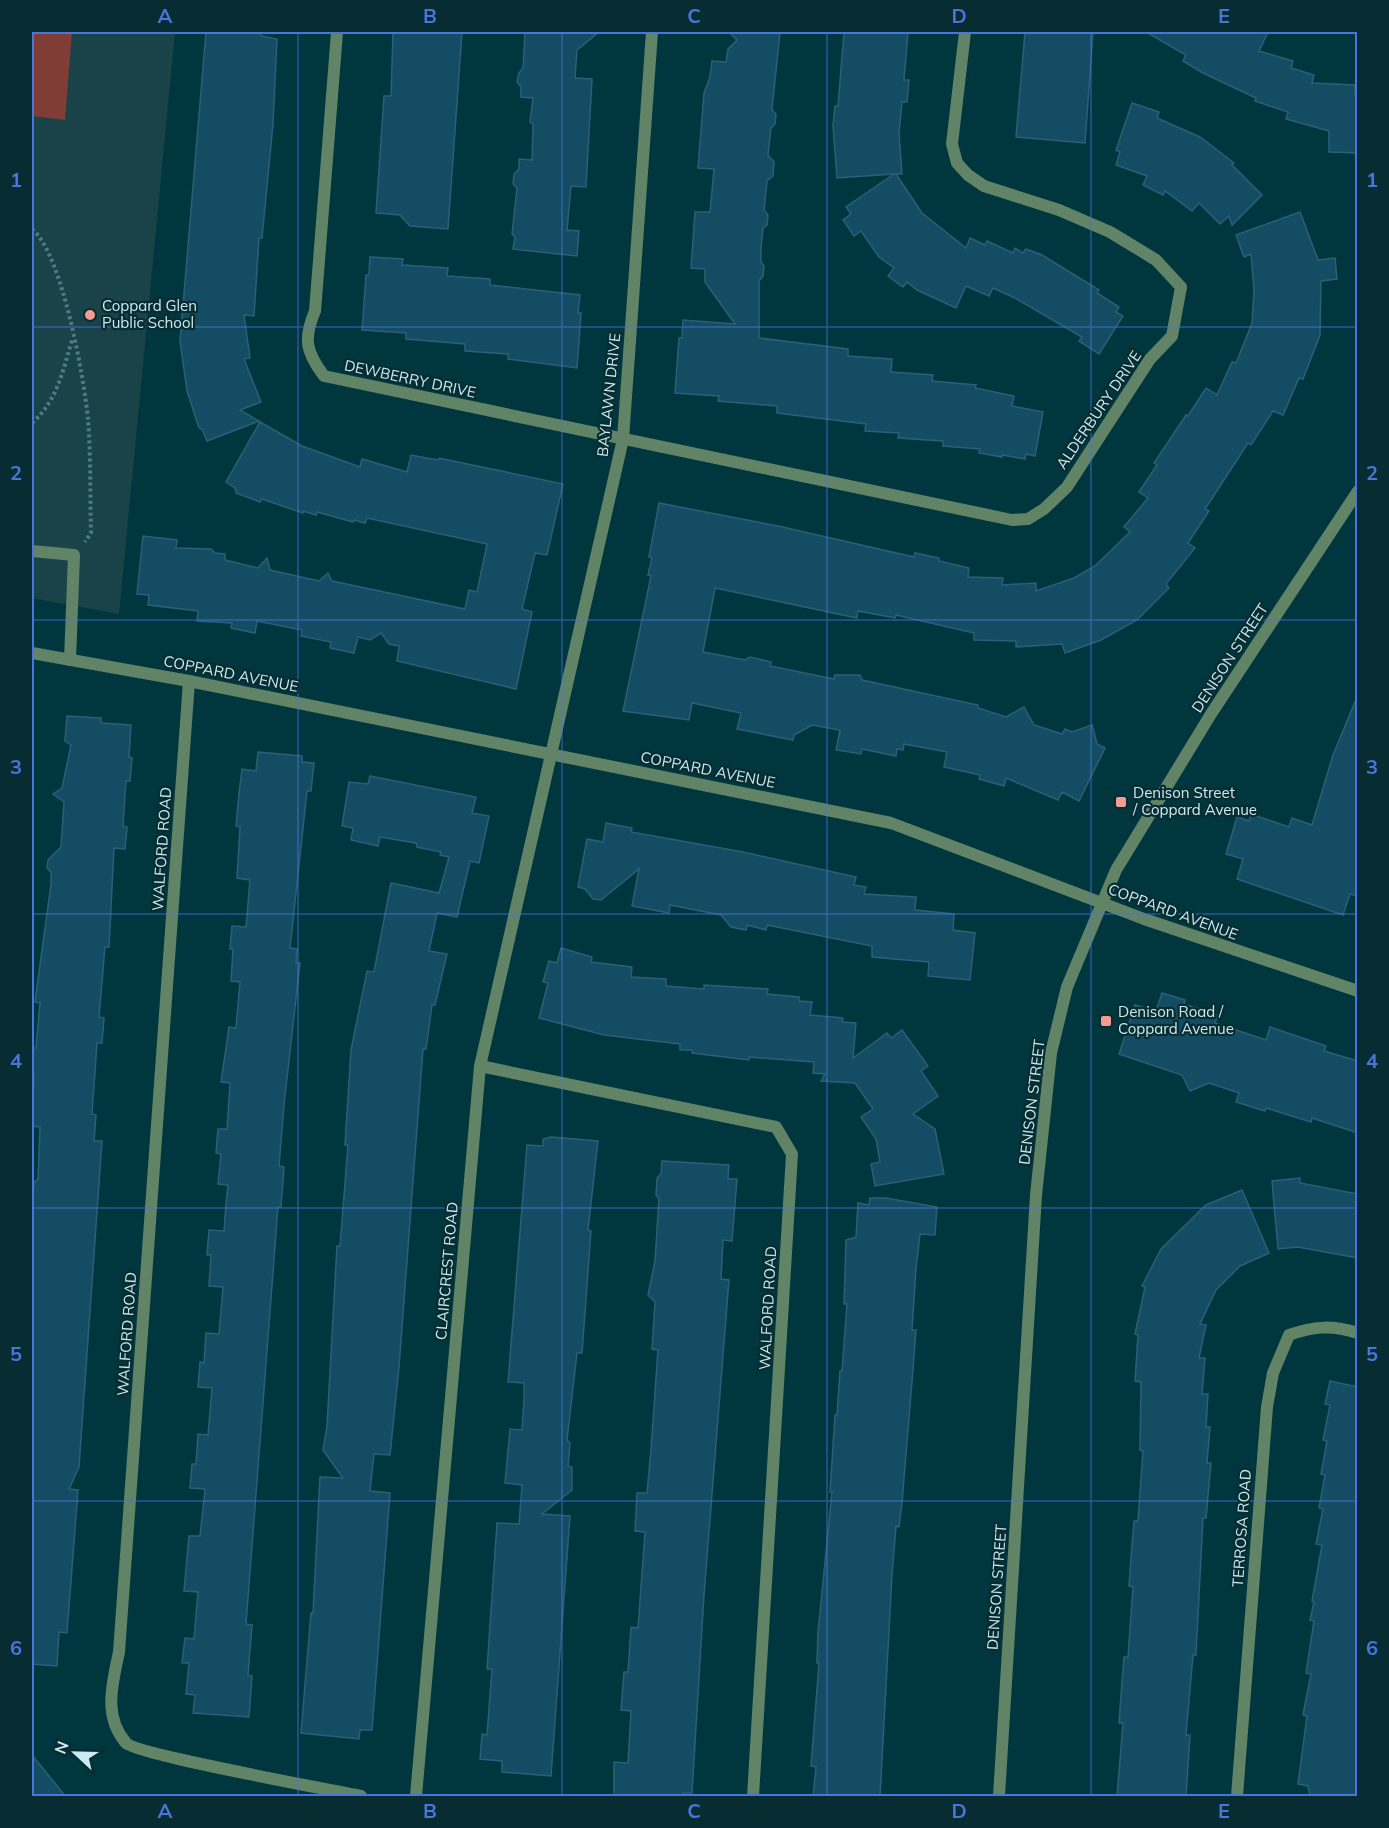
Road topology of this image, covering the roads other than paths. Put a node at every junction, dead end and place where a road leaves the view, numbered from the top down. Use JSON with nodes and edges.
{"nodes":[{"id":1,"x":337,"y":32,"type":"edge"},
{"id":2,"x":652,"y":32,"type":"edge"},
{"id":3,"x":965,"y":32,"type":"edge"},
{"id":4,"x":623,"y":439,"type":"junction"},
{"id":5,"x":1358,"y":491,"type":"edge"},
{"id":6,"x":32,"y":551,"type":"edge"},
{"id":7,"x":32,"y":653,"type":"edge"},
{"id":8,"x":70,"y":660,"type":"junction"},
{"id":9,"x":189,"y":681,"type":"junction"},
{"id":10,"x":552,"y":755,"type":"junction"},
{"id":11,"x":1101,"y":902,"type":"junction"},
{"id":12,"x":1358,"y":991,"type":"edge"},
{"id":13,"x":480,"y":1066,"type":"junction"},
{"id":14,"x":1358,"y":1333,"type":"edge"},
{"id":15,"x":362,"y":1797,"type":"edge"},
{"id":16,"x":416,"y":1797,"type":"edge"},
{"id":17,"x":753,"y":1797,"type":"edge"},
{"id":18,"x":999,"y":1797,"type":"edge"},
{"id":19,"x":1237,"y":1797,"type":"edge"}],
"edges":[{"from":1,"to":4,"type":"street","name":"DEWBERRY DRIVE"},
{"from":2,"to":4,"type":"street","name":"BAYLAWN DRIVE"},
{"from":3,"to":4,"type":"street","name":"ALDERBURY DRIVE"},
{"from":4,"to":10,"type":"street","name":"BAYLAWN DRIVE"},
{"from":5,"to":11,"type":"street","name":"DENISON STREET"},
{"from":6,"to":8,"type":"street"},
{"from":7,"to":8,"type":"street","name":"COPPARD AVENUE"},
{"from":8,"to":9,"type":"street","name":"COPPARD AVENUE"},
{"from":9,"to":10,"type":"street","name":"COPPARD AVENUE"},
{"from":9,"to":15,"type":"street","name":"WALFORD ROAD"},
{"from":10,"to":11,"type":"street","name":"COPPARD AVENUE"},
{"from":10,"to":13,"type":"street","name":"CLAIRCREST ROAD"},
{"from":11,"to":12,"type":"street","name":"COPPARD AVENUE"},
{"from":11,"to":18,"type":"street","name":"DENISON STREET"},
{"from":13,"to":16,"type":"street","name":"CLAIRCREST ROAD"},
{"from":13,"to":17,"type":"street","name":"WALFORD ROAD"},
{"from":14,"to":19,"type":"street","name":"TERROSA ROAD"}]}
